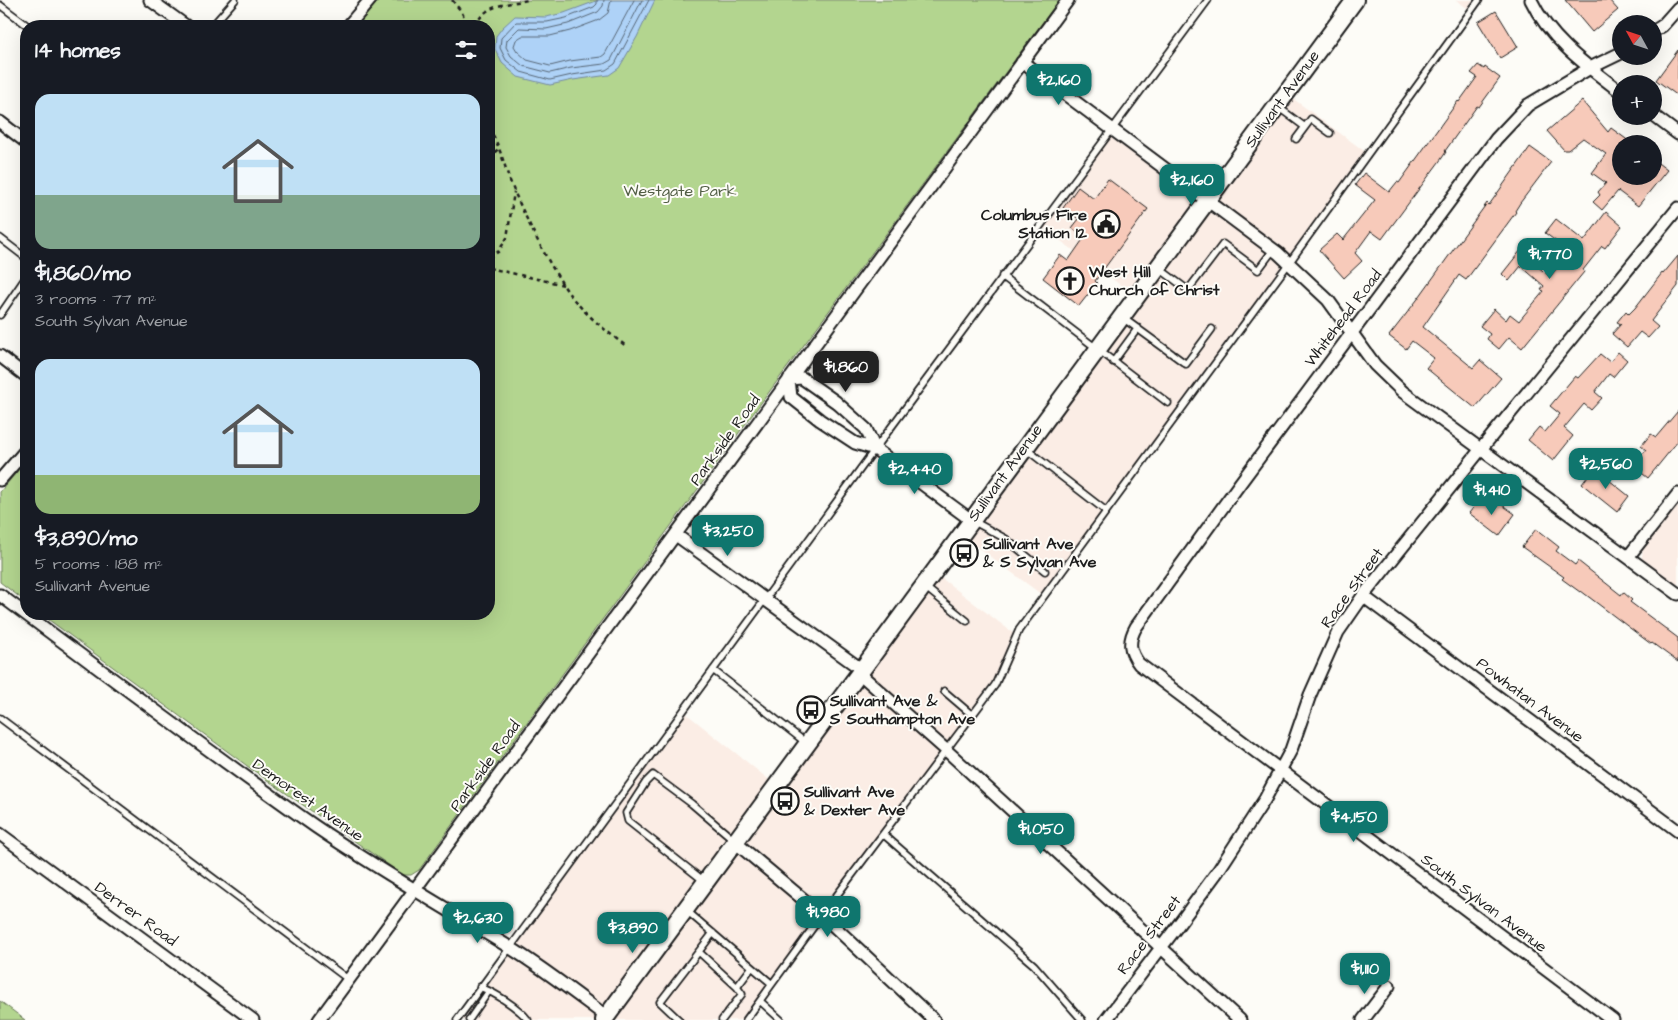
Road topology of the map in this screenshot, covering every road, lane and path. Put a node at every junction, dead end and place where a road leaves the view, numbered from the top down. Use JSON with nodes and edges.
{"nodes":[{"id":1,"x":150,"y":0,"type":"edge"},
{"id":2,"x":235,"y":0,"type":"edge"},
{"id":3,"x":370,"y":0,"type":"edge"},
{"id":4,"x":452,"y":0,"type":"edge"},
{"id":5,"x":528,"y":0,"type":"edge"},
{"id":6,"x":1068,"y":0,"type":"edge"},
{"id":7,"x":1208,"y":0,"type":"edge"},
{"id":8,"x":1354,"y":0,"type":"edge"},
{"id":9,"x":1479,"y":0,"type":"edge"},
{"id":10,"x":1531,"y":0,"type":"edge"},
{"id":11,"x":0,"y":5,"type":"edge"},
{"id":12,"x":1678,"y":8,"type":"edge"},
{"id":13,"x":20,"y":20,"type":"edge"},
{"id":14,"x":178,"y":20,"type":"edge"},
{"id":15,"x":217,"y":20,"type":"edge"},
{"id":16,"x":353,"y":20,"type":"edge"},
{"id":17,"x":466,"y":20,"type":"edge"},
{"id":18,"x":479,"y":20,"type":"edge"},
{"id":19,"x":1662,"y":26,"type":"edge"},
{"id":20,"x":1612,"y":57,"type":"edge"},
{"id":21,"x":1022,"y":62,"type":"junction"},
{"id":22,"x":1590,"y":68,"type":"junction"},
{"id":23,"x":1612,"y":85,"type":"edge"},
{"id":24,"x":1277,"y":106,"type":"junction"},
{"id":25,"x":0,"y":122,"type":"edge"},
{"id":26,"x":1662,"y":122,"type":"edge"},
{"id":27,"x":1305,"y":127,"type":"junction"},
{"id":28,"x":1112,"y":130,"type":"junction"},
{"id":29,"x":1330,"y":133,"type":"dead end"},
{"id":30,"x":1678,"y":134,"type":"edge"},
{"id":31,"x":20,"y":137,"type":"edge"},
{"id":32,"x":495,"y":138,"type":"edge"},
{"id":33,"x":1296,"y":139,"type":"dead end"},
{"id":34,"x":498,"y":149,"type":"junction"},
{"id":35,"x":495,"y":152,"type":"edge"},
{"id":36,"x":514,"y":191,"type":"junction"},
{"id":37,"x":1207,"y":201,"type":"junction"},
{"id":38,"x":1678,"y":208,"type":"edge"},
{"id":39,"x":0,"y":238,"type":"edge"},
{"id":40,"x":1273,"y":250,"type":"junction"},
{"id":41,"x":20,"y":253,"type":"edge"},
{"id":42,"x":495,"y":254,"type":"edge"},
{"id":43,"x":1289,"y":263,"type":"junction"},
{"id":44,"x":1158,"y":267,"type":"junction"},
{"id":45,"x":495,"y":269,"type":"edge"},
{"id":46,"x":1002,"y":276,"type":"junction"},
{"id":47,"x":564,"y":285,"type":"junction"},
{"id":48,"x":20,"y":286,"type":"edge"},
{"id":49,"x":0,"y":314,"type":"edge"},
{"id":50,"x":1122,"y":316,"type":"junction"},
{"id":51,"x":1138,"y":328,"type":"junction"},
{"id":52,"x":1212,"y":329,"type":"dead end"},
{"id":53,"x":1352,"y":333,"type":"junction"},
{"id":54,"x":626,"y":346,"type":"dead end"},
{"id":55,"x":1097,"y":350,"type":"junction"},
{"id":56,"x":0,"y":356,"type":"edge"},
{"id":57,"x":1113,"y":362,"type":"junction"},
{"id":58,"x":20,"y":371,"type":"edge"},
{"id":59,"x":789,"y":380,"type":"junction"},
{"id":60,"x":1168,"y":403,"type":"dead end"},
{"id":61,"x":1024,"y":448,"type":"junction"},
{"id":62,"x":875,"y":449,"type":"junction"},
{"id":63,"x":1481,"y":449,"type":"junction"},
{"id":64,"x":20,"y":457,"type":"edge"},
{"id":65,"x":0,"y":480,"type":"edge"},
{"id":66,"x":1678,"y":494,"type":"edge"},
{"id":67,"x":1106,"y":511,"type":"junction"},
{"id":68,"x":971,"y":520,"type":"junction"},
{"id":69,"x":676,"y":535,"type":"junction"},
{"id":70,"x":1628,"y":557,"type":"junction"},
{"id":71,"x":1045,"y":571,"type":"dead end"},
{"id":72,"x":923,"y":586,"type":"junction"},
{"id":73,"x":1678,"y":594,"type":"edge"},
{"id":74,"x":0,"y":595,"type":"edge"},
{"id":75,"x":1363,"y":596,"type":"junction"},
{"id":76,"x":765,"y":600,"type":"junction"},
{"id":77,"x":20,"y":610,"type":"edge"},
{"id":78,"x":34,"y":620,"type":"edge"},
{"id":79,"x":967,"y":620,"type":"dead end"},
{"id":80,"x":1130,"y":643,"type":"joint"},
{"id":81,"x":714,"y":670,"type":"junction"},
{"id":82,"x":860,"y":671,"type":"junction"},
{"id":83,"x":944,"y":691,"type":"dead end"},
{"id":84,"x":972,"y":715,"type":"junction"},
{"id":85,"x":0,"y":718,"type":"edge"},
{"id":86,"x":807,"y":744,"type":"junction"},
{"id":87,"x":946,"y":750,"type":"junction"},
{"id":88,"x":1280,"y":771,"type":"junction"},
{"id":89,"x":1678,"y":831,"type":"edge"},
{"id":90,"x":0,"y":834,"type":"edge"},
{"id":91,"x":883,"y":834,"type":"junction"},
{"id":92,"x":735,"y":842,"type":"junction"},
{"id":93,"x":705,"y":882,"type":"junction"},
{"id":94,"x":414,"y":890,"type":"junction"},
{"id":95,"x":685,"y":909,"type":"junction"},
{"id":96,"x":822,"y":915,"type":"junction"},
{"id":97,"x":713,"y":933,"type":"junction"},
{"id":98,"x":510,"y":948,"type":"junction"},
{"id":99,"x":1161,"y":948,"type":"junction"},
{"id":100,"x":699,"y":952,"type":"junction"},
{"id":101,"x":752,"y":967,"type":"junction"},
{"id":102,"x":349,"y":980,"type":"junction"},
{"id":103,"x":772,"y":984,"type":"junction"},
{"id":104,"x":1389,"y":986,"type":"dead end"},
{"id":105,"x":480,"y":987,"type":"junction"},
{"id":106,"x":737,"y":987,"type":"junction"},
{"id":107,"x":490,"y":991,"type":"junction"},
{"id":108,"x":760,"y":1001,"type":"junction"},
{"id":109,"x":607,"y":1019,"type":"edge"},
{"id":110,"x":253,"y":1020,"type":"edge"},
{"id":111,"x":319,"y":1020,"type":"edge"},
{"id":112,"x":457,"y":1020,"type":"edge"},
{"id":113,"x":469,"y":1020,"type":"edge"},
{"id":114,"x":528,"y":1020,"type":"edge"},
{"id":115,"x":679,"y":1020,"type":"edge"},
{"id":116,"x":722,"y":1020,"type":"edge"},
{"id":117,"x":746,"y":1020,"type":"edge"},
{"id":118,"x":781,"y":1020,"type":"edge"},
{"id":119,"x":934,"y":1020,"type":"edge"},
{"id":120,"x":1082,"y":1020,"type":"edge"},
{"id":121,"x":1106,"y":1020,"type":"edge"},
{"id":122,"x":1240,"y":1020,"type":"edge"},
{"id":123,"x":1363,"y":1020,"type":"edge"},
{"id":124,"x":1613,"y":1020,"type":"edge"}],
"edges":[{"from":1,"to":14,"type":"street"},
{"from":2,"to":15,"type":"lane"},
{"from":3,"to":16,"type":"street"},
{"from":4,"to":17,"type":"path"},
{"from":5,"to":18,"type":"path"},
{"from":6,"to":21,"type":"street","name":"Parkside Road"},
{"from":7,"to":28,"type":"lane"},
{"from":8,"to":24,"type":"main road","name":"Sullivant Avenue"},
{"from":9,"to":43,"type":"lane"},
{"from":10,"to":22,"type":"street"},
{"from":11,"to":13,"type":"lane"},
{"from":12,"to":19,"type":"street"},
{"from":20,"to":22,"type":"street","name":"Whitehead Road"},
{"from":21,"to":28,"type":"street"},
{"from":21,"to":59,"type":"street","name":"Parkside Road"},
{"from":22,"to":23,"type":"street"},
{"from":22,"to":53,"type":"street","name":"Whitehead Road"},
{"from":24,"to":27,"type":"lane"},
{"from":24,"to":37,"type":"main road","name":"Sullivant Avenue"},
{"from":25,"to":31,"type":"street"},
{"from":26,"to":30,"type":"street"},
{"from":27,"to":29,"type":"lane"},
{"from":27,"to":33,"type":"lane"},
{"from":28,"to":37,"type":"street"},
{"from":28,"to":46,"type":"lane"},
{"from":32,"to":34,"type":"path"},
{"from":34,"to":35,"type":"path"},
{"from":34,"to":36,"type":"path"},
{"from":36,"to":42,"type":"path"},
{"from":36,"to":47,"type":"path"},
{"from":37,"to":40,"type":"street"},
{"from":37,"to":44,"type":"main road","name":"Sullivant Avenue"},
{"from":38,"to":63,"type":"street","name":"Race Street"},
{"from":39,"to":41,"type":"lane"},
{"from":40,"to":43,"type":"street"},
{"from":40,"to":44,"type":"lane"},
{"from":43,"to":53,"type":"street"},
{"from":43,"to":67,"type":"lane"},
{"from":44,"to":50,"type":"main road","name":"Sullivant Avenue"},
{"from":45,"to":47,"type":"path"},
{"from":46,"to":55,"type":"lane"},
{"from":46,"to":62,"type":"lane"},
{"from":47,"to":54,"type":"path"},
{"from":48,"to":49,"type":"lane"},
{"from":50,"to":51,"type":"lane"},
{"from":50,"to":55,"type":"main road","name":"Sullivant Avenue"},
{"from":51,"to":52,"type":"lane"},
{"from":51,"to":57,"type":"lane"},
{"from":53,"to":63,"type":"street"},
{"from":53,"to":80,"type":"street","name":"Whitehead Road"},
{"from":55,"to":57,"type":"lane"},
{"from":55,"to":61,"type":"main road","name":"Sullivant Avenue"},
{"from":56,"to":58,"type":"street"},
{"from":57,"to":60,"type":"lane"},
{"from":59,"to":62,"type":"street"},
{"from":59,"to":62,"type":"street"},
{"from":59,"to":69,"type":"street","name":"Parkside Road"},
{"from":61,"to":67,"type":"lane"},
{"from":61,"to":68,"type":"main road","name":"Sullivant Avenue"},
{"from":62,"to":68,"type":"street"},
{"from":62,"to":76,"type":"lane"},
{"from":63,"to":70,"type":"street"},
{"from":63,"to":75,"type":"street","name":"Race Street"},
{"from":64,"to":65,"type":"street"},
{"from":66,"to":70,"type":"street"},
{"from":67,"to":84,"type":"lane"},
{"from":68,"to":71,"type":"lane"},
{"from":68,"to":72,"type":"main road","name":"Sullivant Avenue"},
{"from":69,"to":76,"type":"street"},
{"from":69,"to":94,"type":"street","name":"Parkside Road"},
{"from":70,"to":73,"type":"street"},
{"from":72,"to":79,"type":"lane"},
{"from":72,"to":82,"type":"main road","name":"Sullivant Avenue"},
{"from":74,"to":77,"type":"street","name":"Demorest Avenue"},
{"from":75,"to":88,"type":"street","name":"Race Street"},
{"from":75,"to":89,"type":"street","name":"Powhatan Avenue"},
{"from":76,"to":81,"type":"lane"},
{"from":76,"to":82,"type":"street"},
{"from":78,"to":94,"type":"street","name":"Demorest Avenue"},
{"from":80,"to":88,"type":"street","name":"South Sylvan Avenue"},
{"from":81,"to":86,"type":"lane"},
{"from":81,"to":98,"type":"lane"},
{"from":82,"to":86,"type":"main road","name":"Sullivant Avenue"},
{"from":82,"to":87,"type":"street"},
{"from":83,"to":84,"type":"lane"},
{"from":84,"to":87,"type":"lane"},
{"from":85,"to":102,"type":"lane"},
{"from":86,"to":92,"type":"main road","name":"Sullivant Avenue"},
{"from":87,"to":91,"type":"lane"},
{"from":87,"to":99,"type":"street"},
{"from":88,"to":99,"type":"street","name":"Race Street"},
{"from":88,"to":124,"type":"street","name":"South Sylvan Avenue"},
{"from":90,"to":110,"type":"street","name":"Derrer Road"},
{"from":91,"to":96,"type":"lane"},
{"from":91,"to":120,"type":"lane"},
{"from":92,"to":93,"type":"main road","name":"Sullivant Avenue"},
{"from":92,"to":93,"type":"lane"},
{"from":92,"to":96,"type":"street"},
{"from":93,"to":95,"type":"main road","name":"Sullivant Avenue"},
{"from":94,"to":98,"type":"street","name":"Demorest Avenue"},
{"from":94,"to":102,"type":"street","name":"Parkside Road"},
{"from":95,"to":97,"type":"lane"},
{"from":95,"to":109,"type":"main road","name":"Sullivant Avenue"},
{"from":96,"to":103,"type":"lane"},
{"from":96,"to":119,"type":"street"},
{"from":97,"to":100,"type":"lane"},
{"from":97,"to":101,"type":"lane"},
{"from":98,"to":105,"type":"lane"},
{"from":98,"to":109,"type":"street","name":"Demorest Avenue"},
{"from":99,"to":121,"type":"street","name":"Race Street"},
{"from":99,"to":122,"type":"street"},
{"from":100,"to":106,"type":"lane"},
{"from":100,"to":115,"type":"lane"},
{"from":101,"to":103,"type":"lane"},
{"from":101,"to":106,"type":"lane"},
{"from":102,"to":111,"type":"street","name":"Parkside Road"},
{"from":103,"to":108,"type":"lane"},
{"from":104,"to":123,"type":"street"},
{"from":105,"to":107,"type":"lane"},
{"from":105,"to":112,"type":"lane"},
{"from":106,"to":116,"type":"lane"},
{"from":107,"to":113,"type":"lane"},
{"from":107,"to":114,"type":"lane"},
{"from":108,"to":117,"type":"lane"},
{"from":108,"to":118,"type":"lane"}]}
